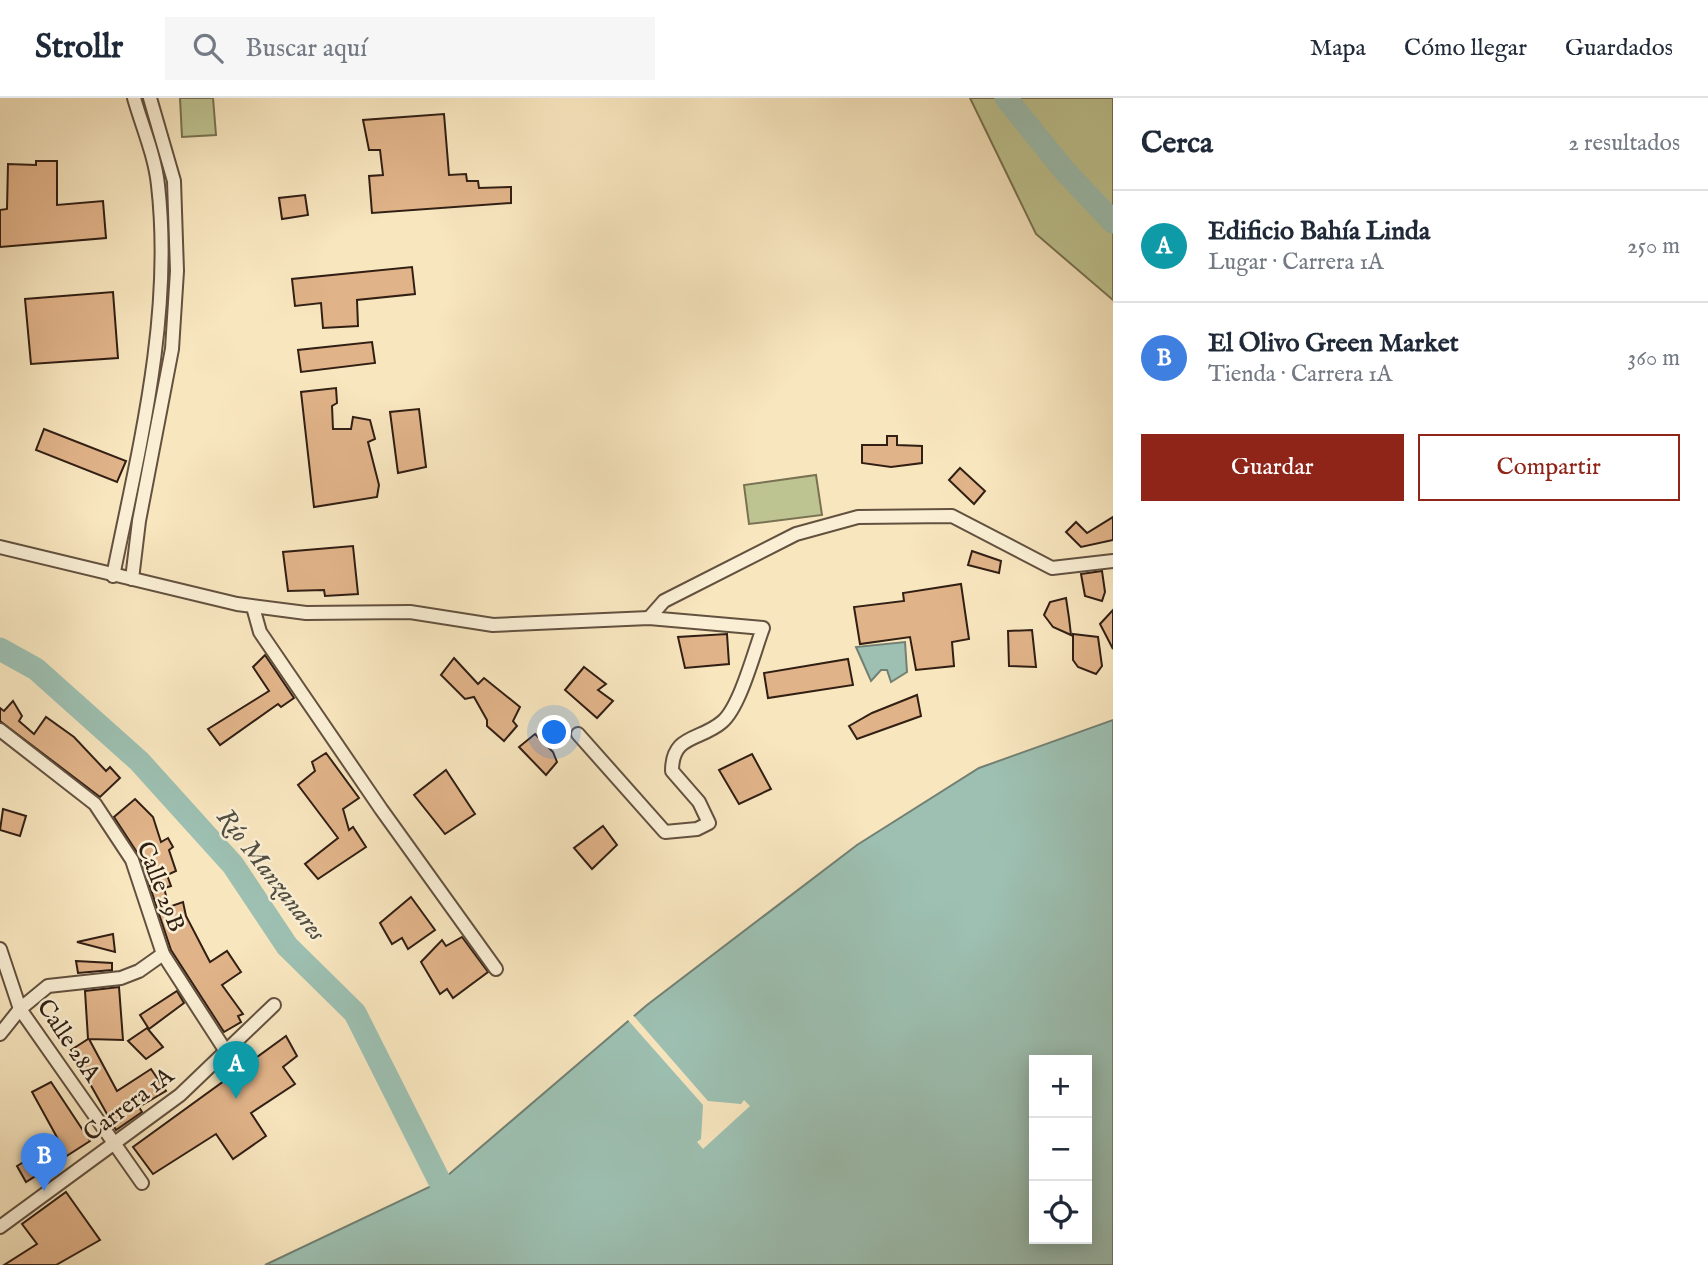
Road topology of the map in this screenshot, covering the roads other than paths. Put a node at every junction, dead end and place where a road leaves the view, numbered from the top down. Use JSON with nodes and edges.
{"nodes":[{"id":1,"x":134,"y":98,"type":"edge"},
{"id":2,"x":150,"y":98,"type":"edge"},
{"id":3,"x":177,"y":226,"type":"junction"},
{"id":4,"x":161,"y":227,"type":"junction"},
{"id":5,"x":0,"y":547,"type":"edge"},
{"id":6,"x":1113,"y":561,"type":"edge"},
{"id":7,"x":113,"y":576,"type":"junction"},
{"id":8,"x":132,"y":579,"type":"junction"},
{"id":9,"x":253,"y":607,"type":"junction"},
{"id":10,"x":649,"y":618,"type":"junction"},
{"id":11,"x":0,"y":730,"type":"edge"},
{"id":12,"x":578,"y":734,"type":"dead end"},
{"id":13,"x":0,"y":949,"type":"edge"},
{"id":14,"x":163,"y":954,"type":"junction"},
{"id":15,"x":496,"y":969,"type":"dead end"},
{"id":16,"x":274,"y":1004,"type":"dead end"},
{"id":17,"x":20,"y":1009,"type":"junction"},
{"id":18,"x":0,"y":1034,"type":"edge"},
{"id":19,"x":227,"y":1053,"type":"junction"},
{"id":20,"x":114,"y":1144,"type":"junction"},
{"id":21,"x":142,"y":1183,"type":"dead end"},
{"id":22,"x":0,"y":1227,"type":"edge"}],
"edges":[{"from":1,"to":4,"type":"street"},
{"from":2,"to":3,"type":"street"},
{"from":3,"to":4,"type":"street"},
{"from":3,"to":8,"type":"street"},
{"from":4,"to":7,"type":"street"},
{"from":5,"to":7,"type":"street"},
{"from":6,"to":10,"type":"street"},
{"from":7,"to":8,"type":"street"},
{"from":8,"to":9,"type":"street"},
{"from":9,"to":10,"type":"street"},
{"from":9,"to":15,"type":"street"},
{"from":10,"to":12,"type":"street"},
{"from":11,"to":14,"type":"street","name":"Calle 29B"},
{"from":13,"to":17,"type":"street","name":"Calle 28A"},
{"from":14,"to":17,"type":"street"},
{"from":14,"to":19,"type":"street","name":"Calle 29B"},
{"from":16,"to":19,"type":"street","name":"Carrera 1A"},
{"from":17,"to":18,"type":"street"},
{"from":17,"to":20,"type":"street","name":"Calle 28A"},
{"from":19,"to":20,"type":"street","name":"Carrera 1A"},
{"from":20,"to":21,"type":"street","name":"Calle 28A"},
{"from":20,"to":22,"type":"street","name":"Carrera 1A"}]}
